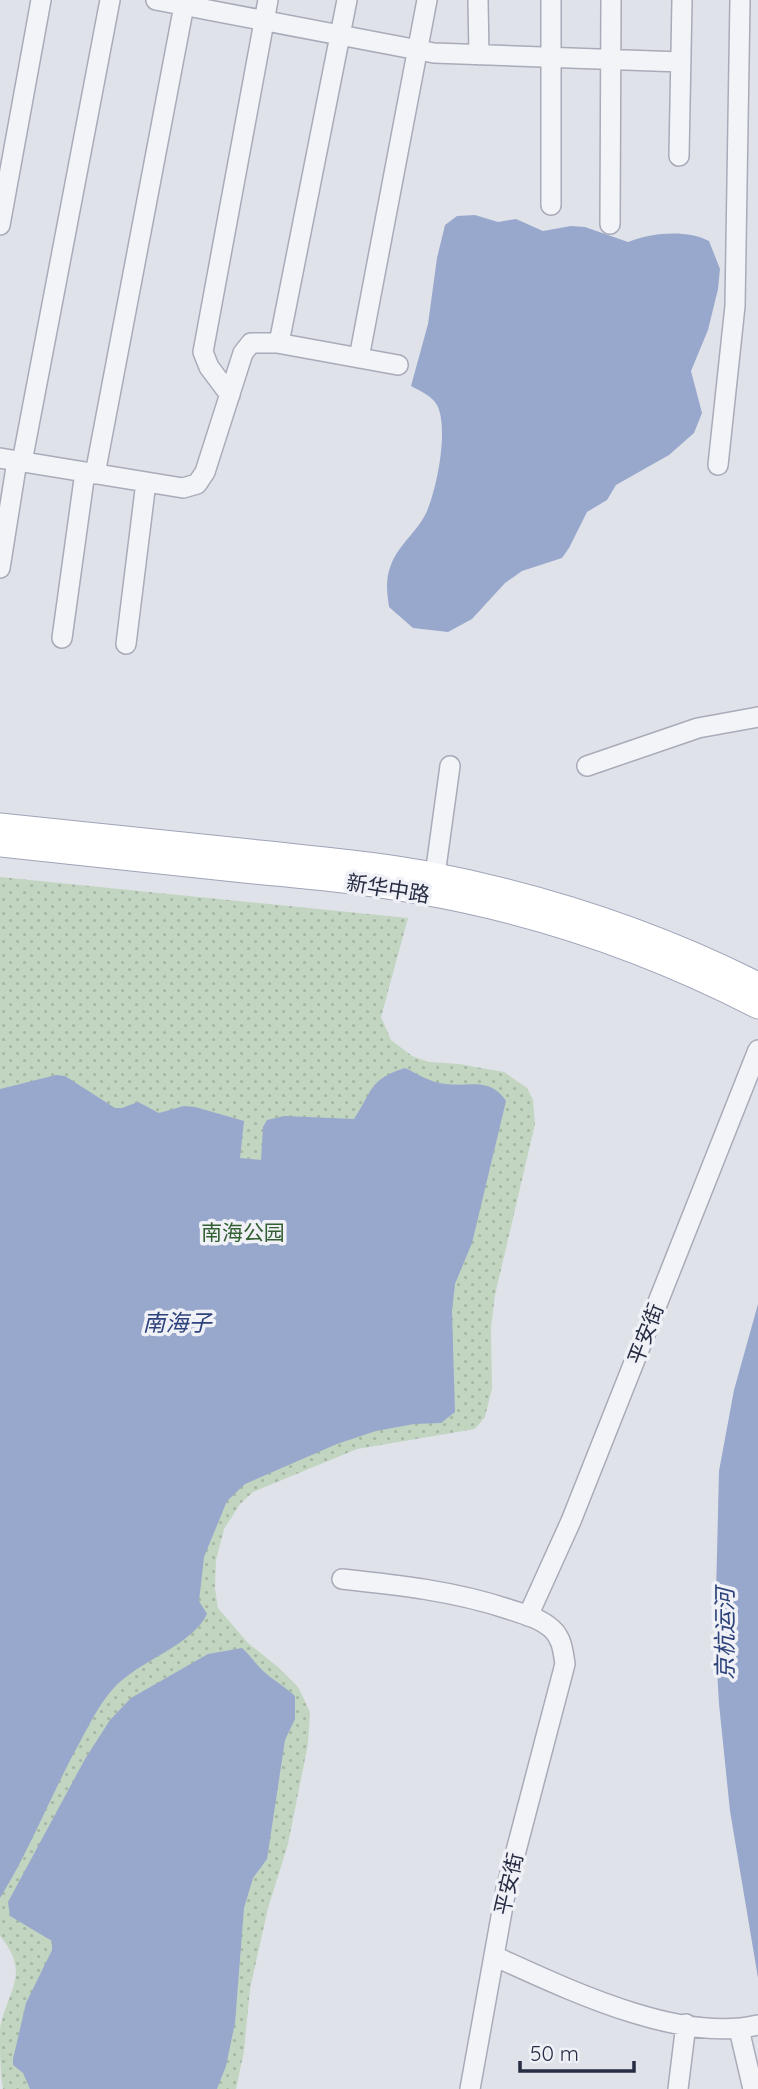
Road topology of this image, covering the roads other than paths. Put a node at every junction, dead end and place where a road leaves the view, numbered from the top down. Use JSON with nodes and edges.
{"nodes":[{"id":1,"x":41,"y":0,"type":"edge"},
{"id":2,"x":110,"y":0,"type":"edge"},
{"id":3,"x":156,"y":0,"type":"edge"},
{"id":4,"x":268,"y":0,"type":"edge"},
{"id":5,"x":347,"y":0,"type":"edge"},
{"id":6,"x":426,"y":0,"type":"edge"},
{"id":7,"x":478,"y":0,"type":"edge"},
{"id":8,"x":551,"y":0,"type":"edge"},
{"id":9,"x":611,"y":0,"type":"edge"},
{"id":10,"x":682,"y":0,"type":"edge"},
{"id":11,"x":740,"y":0,"type":"edge"},
{"id":12,"x":184,"y":3,"type":"edge"},
{"id":13,"x":264,"y":22,"type":"junction"},
{"id":14,"x":340,"y":37,"type":"junction"},
{"id":15,"x":417,"y":51,"type":"junction"},
{"id":16,"x":479,"y":55,"type":"junction"},
{"id":17,"x":551,"y":59,"type":"junction"},
{"id":18,"x":610,"y":61,"type":"junction"},
{"id":19,"x":681,"y":62,"type":"junction"},
{"id":20,"x":679,"y":156,"type":"dead end"},
{"id":21,"x":551,"y":205,"type":"dead end"},
{"id":22,"x":610,"y":224,"type":"dead end"},
{"id":23,"x":0,"y":225,"type":"edge"},
{"id":24,"x":279,"y":343,"type":"junction"},
{"id":25,"x":359,"y":358,"type":"junction"},
{"id":26,"x":398,"y":365,"type":"dead end"},
{"id":27,"x":230,"y":395,"type":"junction"},
{"id":28,"x":13,"y":461,"type":"edge"},
{"id":29,"x":718,"y":465,"type":"dead end"},
{"id":30,"x":90,"y":473,"type":"junction"},
{"id":31,"x":146,"y":482,"type":"junction"},
{"id":32,"x":0,"y":568,"type":"edge"},
{"id":33,"x":62,"y":638,"type":"dead end"},
{"id":34,"x":126,"y":643,"type":"dead end"},
{"id":35,"x":758,"y":717,"type":"edge"},
{"id":36,"x":450,"y":766,"type":"dead end"},
{"id":37,"x":587,"y":766,"type":"dead end"},
{"id":38,"x":0,"y":825,"type":"edge"},
{"id":39,"x":0,"y":845,"type":"edge"},
{"id":40,"x":435,"y":875,"type":"junction"},
{"id":41,"x":758,"y":984,"type":"edge"},
{"id":42,"x":758,"y":1007,"type":"edge"},
{"id":43,"x":758,"y":1050,"type":"edge"},
{"id":44,"x":342,"y":1578,"type":"dead end"},
{"id":45,"x":528,"y":1616,"type":"junction"},
{"id":46,"x":494,"y":1956,"type":"junction"},
{"id":47,"x":686,"y":2024,"type":"junction"},
{"id":48,"x":748,"y":2027,"type":"edge"},
{"id":49,"x":470,"y":2089,"type":"edge"},
{"id":50,"x":678,"y":2089,"type":"edge"},
{"id":51,"x":753,"y":2089,"type":"edge"}],
"edges":[{"from":1,"to":23,"type":"street"},
{"from":2,"to":28,"type":"street"},
{"from":3,"to":12,"type":"street"},
{"from":4,"to":13,"type":"street"},
{"from":5,"to":14,"type":"street"},
{"from":6,"to":15,"type":"street"},
{"from":7,"to":16,"type":"street"},
{"from":8,"to":17,"type":"street"},
{"from":9,"to":18,"type":"street"},
{"from":10,"to":19,"type":"street"},
{"from":11,"to":29,"type":"street"},
{"from":12,"to":13,"type":"street"},
{"from":12,"to":30,"type":"street"},
{"from":13,"to":14,"type":"street"},
{"from":13,"to":27,"type":"street"},
{"from":14,"to":15,"type":"street"},
{"from":14,"to":24,"type":"street"},
{"from":15,"to":16,"type":"street"},
{"from":15,"to":25,"type":"street"},
{"from":16,"to":17,"type":"street"},
{"from":17,"to":18,"type":"street"},
{"from":17,"to":21,"type":"street"},
{"from":18,"to":19,"type":"street"},
{"from":18,"to":22,"type":"street"},
{"from":19,"to":20,"type":"street"},
{"from":24,"to":25,"type":"street"},
{"from":24,"to":27,"type":"street"},
{"from":25,"to":26,"type":"street"},
{"from":27,"to":31,"type":"street"},
{"from":28,"to":30,"type":"street"},
{"from":28,"to":32,"type":"street"},
{"from":30,"to":31,"type":"street"},
{"from":30,"to":33,"type":"street"},
{"from":31,"to":34,"type":"street"},
{"from":35,"to":37,"type":"street"},
{"from":36,"to":40,"type":"street"},
{"from":38,"to":40,"type":"main road","name":"新华中路"},
{"from":39,"to":42,"type":"main road","name":"新华中路"},
{"from":40,"to":41,"type":"main road","name":"新华中路"},
{"from":43,"to":45,"type":"street","name":"平安街"},
{"from":44,"to":45,"type":"street","name":"平安街"},
{"from":45,"to":46,"type":"street","name":"平安街"},
{"from":46,"to":47,"type":"street"},
{"from":46,"to":49,"type":"street","name":"平安街"},
{"from":47,"to":48,"type":"street"},
{"from":47,"to":50,"type":"street"},
{"from":48,"to":51,"type":"street"}]}
